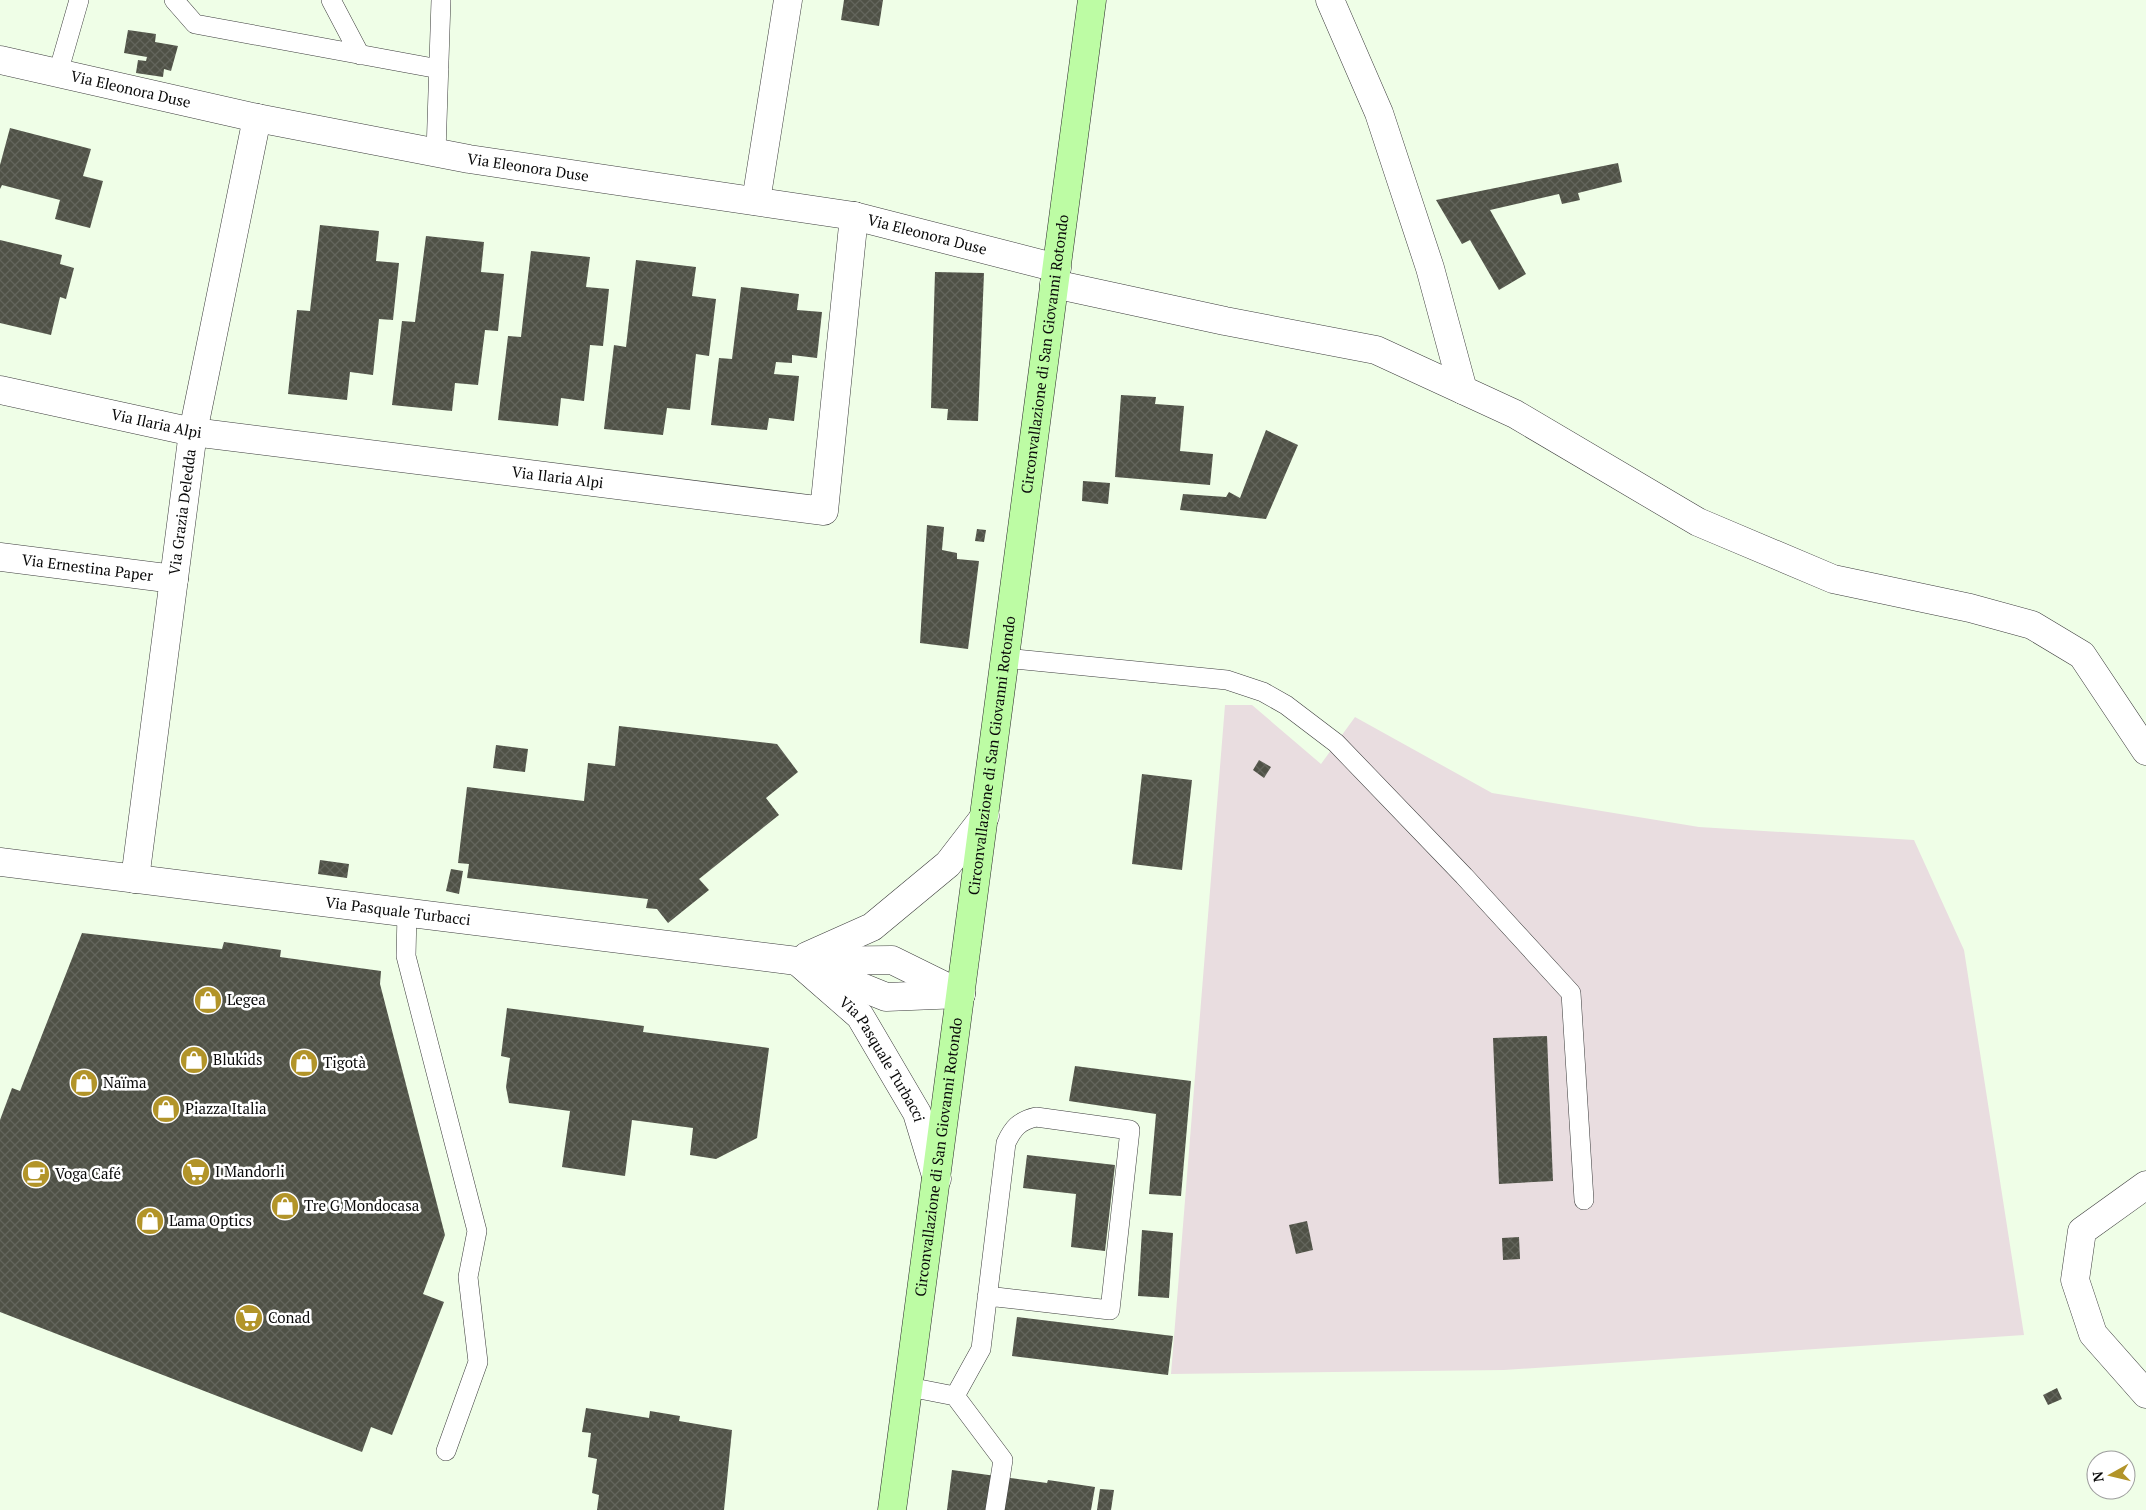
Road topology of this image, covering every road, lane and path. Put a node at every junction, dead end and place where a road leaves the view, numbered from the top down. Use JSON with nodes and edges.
{"nodes":[{"id":1,"x":80,"y":0,"type":"edge"},
{"id":2,"x":174,"y":0,"type":"edge"},
{"id":3,"x":331,"y":0,"type":"edge"},
{"id":4,"x":441,"y":0,"type":"edge"},
{"id":5,"x":788,"y":0,"type":"edge"},
{"id":6,"x":1092,"y":0,"type":"edge"},
{"id":7,"x":1330,"y":0,"type":"edge"},
{"id":8,"x":360,"y":55,"type":"junction"},
{"id":9,"x":0,"y":60,"type":"edge"},
{"id":10,"x":439,"y":69,"type":"junction"},
{"id":11,"x":58,"y":73,"type":"junction"},
{"id":12,"x":257,"y":118,"type":"junction"},
{"id":13,"x":436,"y":153,"type":"junction"},
{"id":14,"x":756,"y":201,"type":"junction"},
{"id":15,"x":854,"y":216,"type":"junction"},
{"id":16,"x":1056,"y":276,"type":"junction"},
{"id":17,"x":0,"y":390,"type":"edge"},
{"id":18,"x":1463,"y":390,"type":"junction"},
{"id":19,"x":193,"y":432,"type":"junction"},
{"id":20,"x":0,"y":557,"type":"edge"},
{"id":21,"x":174,"y":579,"type":"junction"},
{"id":22,"x":1005,"y":658,"type":"junction"},
{"id":23,"x":2146,"y":751,"type":"edge"},
{"id":24,"x":985,"y":816,"type":"junction"},
{"id":25,"x":0,"y":862,"type":"edge"},
{"id":26,"x":136,"y":879,"type":"junction"},
{"id":27,"x":407,"y":913,"type":"junction"},
{"id":28,"x":797,"y":961,"type":"junction"},
{"id":29,"x":961,"y":994,"type":"junction"},
{"id":30,"x":937,"y":1179,"type":"junction"},
{"id":31,"x":2146,"y":1185,"type":"edge"},
{"id":32,"x":1584,"y":1200,"type":"dead end"},
{"id":33,"x":987,"y":1296,"type":"junction"},
{"id":34,"x":909,"y":1387,"type":"junction"},
{"id":35,"x":2146,"y":1394,"type":"edge"},
{"id":36,"x":955,"y":1396,"type":"junction"},
{"id":37,"x":446,"y":1451,"type":"dead end"},
{"id":38,"x":892,"y":1510,"type":"edge"},
{"id":39,"x":995,"y":1510,"type":"edge"}],
"edges":[{"from":1,"to":11,"type":"lane"},
{"from":2,"to":8,"type":"lane"},
{"from":3,"to":8,"type":"lane"},
{"from":4,"to":10,"type":"lane"},
{"from":5,"to":14,"type":"street"},
{"from":6,"to":16,"type":"main road","name":"Circonvallazione di San Giovanni Rotondo"},
{"from":7,"to":18,"type":"street"},
{"from":8,"to":10,"type":"lane"},
{"from":9,"to":11,"type":"street","name":"Via Eleonora Duse"},
{"from":10,"to":13,"type":"lane"},
{"from":11,"to":12,"type":"street","name":"Via Eleonora Duse"},
{"from":12,"to":13,"type":"street","name":"Via Eleonora Duse"},
{"from":12,"to":19,"type":"street","name":"Via Grazia Deledda"},
{"from":13,"to":14,"type":"street","name":"Via Eleonora Duse"},
{"from":14,"to":15,"type":"street","name":"Via Eleonora Duse"},
{"from":15,"to":16,"type":"street","name":"Via Eleonora Duse"},
{"from":15,"to":19,"type":"street","name":"Via Ilaria Alpi"},
{"from":16,"to":18,"type":"street","name":"Via Eleonora Duse"},
{"from":16,"to":22,"type":"main road","name":"Circonvallazione di San Giovanni Rotondo"},
{"from":17,"to":19,"type":"street","name":"Via Ilaria Alpi"},
{"from":18,"to":23,"type":"street","name":"Via Eleonora Duse"},
{"from":19,"to":21,"type":"street","name":"Via Grazia Deledda"},
{"from":20,"to":21,"type":"street","name":"Via Ernestina Paper"},
{"from":21,"to":26,"type":"street","name":"Via Grazia Deledda"},
{"from":22,"to":24,"type":"main road","name":"Circonvallazione di San Giovanni Rotondo"},
{"from":22,"to":32,"type":"lane"},
{"from":24,"to":28,"type":"street"},
{"from":24,"to":29,"type":"main road","name":"Circonvallazione di San Giovanni Rotondo"},
{"from":25,"to":26,"type":"street","name":"Via Pasquale Turbacci"},
{"from":26,"to":27,"type":"street","name":"Via Pasquale Turbacci"},
{"from":27,"to":28,"type":"street","name":"Via Pasquale Turbacci"},
{"from":27,"to":37,"type":"lane"},
{"from":28,"to":29,"type":"street","name":"Via Pasquale Turbacci"},
{"from":28,"to":29,"type":"street","name":"Via Pasquale Turbacci"},
{"from":28,"to":30,"type":"street","name":"Via Pasquale Turbacci"},
{"from":29,"to":30,"type":"main road","name":"Circonvallazione di San Giovanni Rotondo"},
{"from":30,"to":34,"type":"main road","name":"Circonvallazione di San Giovanni Rotondo"},
{"from":31,"to":35,"type":"street"},
{"from":33,"to":33,"type":"lane"},
{"from":33,"to":36,"type":"lane"},
{"from":34,"to":36,"type":"lane"},
{"from":34,"to":38,"type":"main road","name":"Circonvallazione di San Giovanni Rotondo"},
{"from":36,"to":39,"type":"lane"}]}
